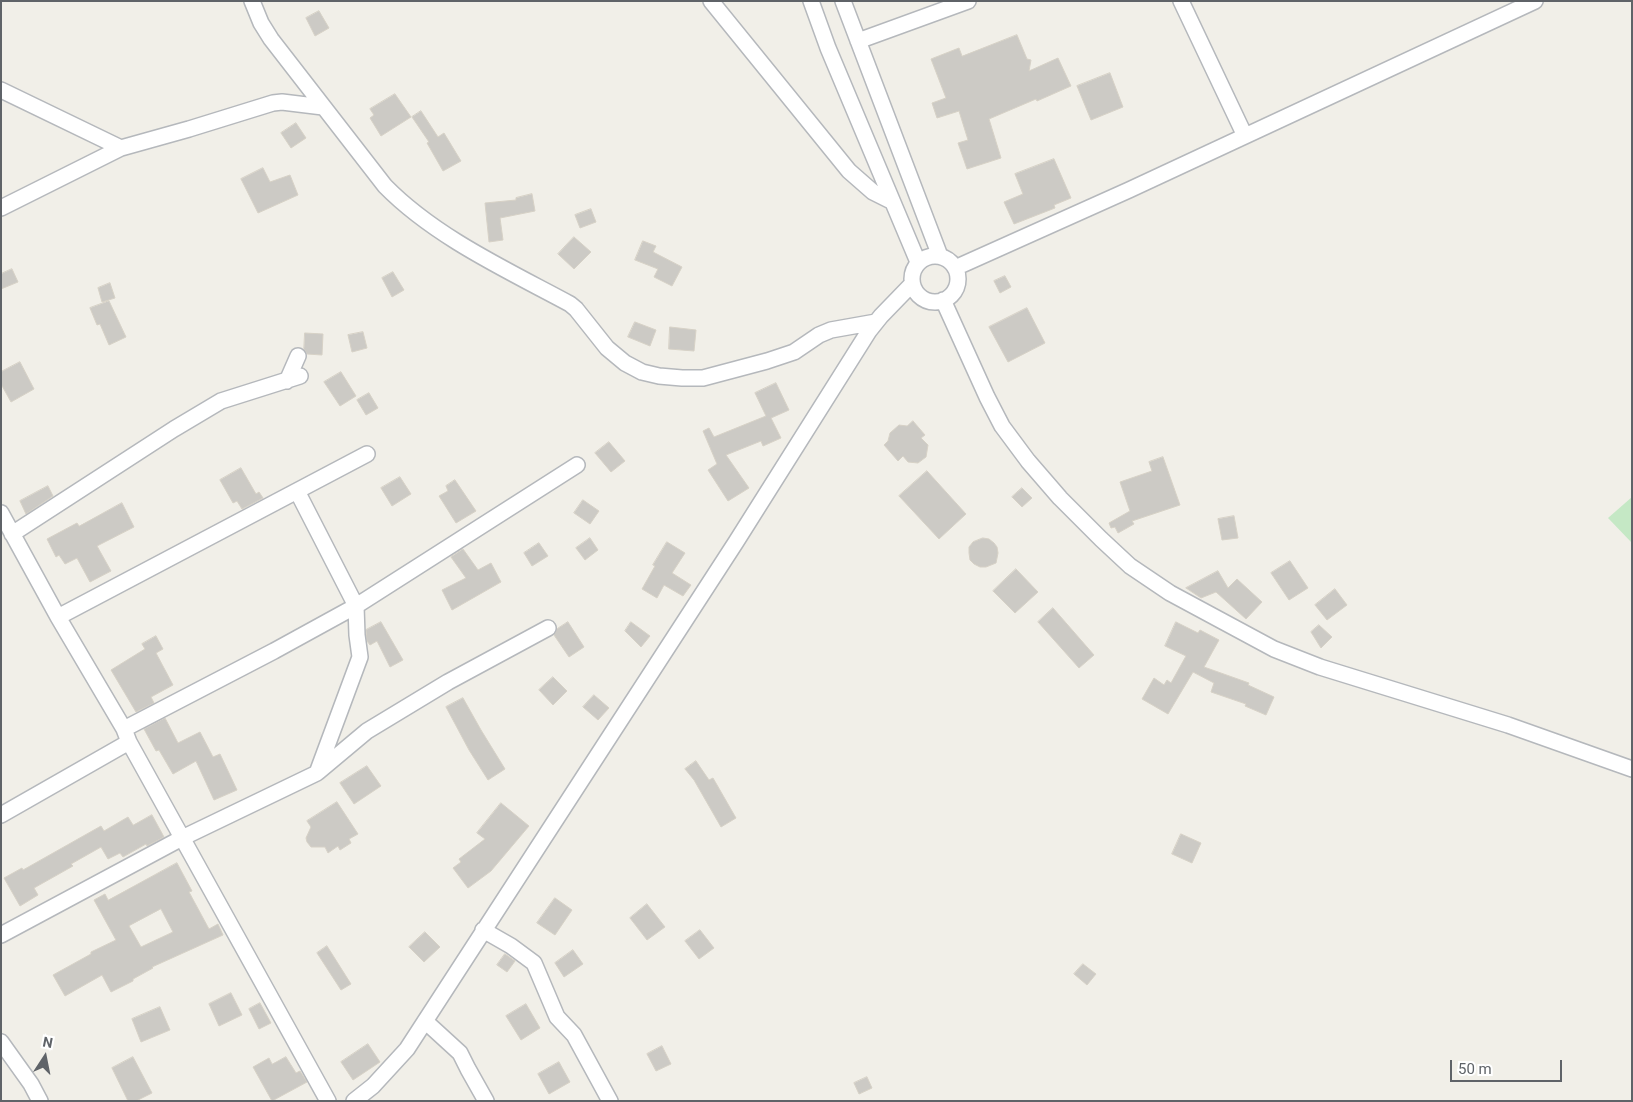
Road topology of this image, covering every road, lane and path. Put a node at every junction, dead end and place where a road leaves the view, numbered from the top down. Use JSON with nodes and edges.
{"nodes":[{"id":1,"x":252,"y":1,"type":"edge"},
{"id":2,"x":711,"y":1,"type":"edge"},
{"id":3,"x":811,"y":1,"type":"edge"},
{"id":4,"x":843,"y":1,"type":"edge"},
{"id":5,"x":968,"y":1,"type":"edge"},
{"id":6,"x":1181,"y":1,"type":"edge"},
{"id":7,"x":1535,"y":1,"type":"edge"},
{"id":8,"x":858,"y":41,"type":"junction"},
{"id":9,"x":1,"y":90,"type":"edge"},
{"id":10,"x":323,"y":107,"type":"junction"},
{"id":11,"x":1245,"y":136,"type":"junction"},
{"id":12,"x":121,"y":148,"type":"junction"},
{"id":13,"x":891,"y":201,"type":"junction"},
{"id":14,"x":1,"y":208,"type":"edge"},
{"id":15,"x":940,"y":256,"type":"junction"},
{"id":16,"x":918,"y":262,"type":"junction"},
{"id":17,"x":955,"y":268,"type":"junction"},
{"id":18,"x":912,"y":284,"type":"junction"},
{"id":19,"x":943,"y":300,"type":"junction"},
{"id":20,"x":876,"y":322,"type":"junction"},
{"id":21,"x":298,"y":356,"type":"dead end"},
{"id":22,"x":366,"y":454,"type":"dead end"},
{"id":23,"x":577,"y":465,"type":"dead end"},
{"id":24,"x":297,"y":491,"type":"junction"},
{"id":25,"x":1,"y":513,"type":"edge"},
{"id":26,"x":12,"y":534,"type":"junction"},
{"id":27,"x":356,"y":606,"type":"junction"},
{"id":28,"x":58,"y":617,"type":"junction"},
{"id":29,"x":548,"y":628,"type":"dead end"},
{"id":30,"x":126,"y":736,"type":"junction"},
{"id":31,"x":1632,"y":769,"type":"edge"},
{"id":32,"x":317,"y":773,"type":"junction"},
{"id":33,"x":1,"y":815,"type":"edge"},
{"id":34,"x":182,"y":838,"type":"junction"},
{"id":35,"x":483,"y":930,"type":"junction"},
{"id":36,"x":1,"y":935,"type":"edge"},
{"id":37,"x":425,"y":1021,"type":"junction"},
{"id":38,"x":1,"y":1042,"type":"edge"},
{"id":39,"x":40,"y":1101,"type":"edge"},
{"id":40,"x":328,"y":1101,"type":"edge"},
{"id":41,"x":354,"y":1101,"type":"edge"},
{"id":42,"x":486,"y":1101,"type":"edge"},
{"id":43,"x":610,"y":1101,"type":"edge"}],
"edges":[{"from":1,"to":10,"type":"street"},
{"from":2,"to":13,"type":"street"},
{"from":3,"to":13,"type":"street"},
{"from":4,"to":8,"type":"street"},
{"from":5,"to":8,"type":"street"},
{"from":6,"to":11,"type":"street"},
{"from":7,"to":11,"type":"street"},
{"from":8,"to":15,"type":"street"},
{"from":9,"to":12,"type":"street"},
{"from":10,"to":12,"type":"street"},
{"from":10,"to":20,"type":"street"},
{"from":11,"to":17,"type":"street"},
{"from":12,"to":14,"type":"street"},
{"from":13,"to":16,"type":"street"},
{"from":15,"to":16,"type":"street"},
{"from":15,"to":17,"type":"street"},
{"from":16,"to":18,"type":"street"},
{"from":17,"to":19,"type":"street"},
{"from":18,"to":19,"type":"street"},
{"from":18,"to":20,"type":"street"},
{"from":19,"to":31,"type":"street"},
{"from":20,"to":35,"type":"street"},
{"from":21,"to":26,"type":"street"},
{"from":22,"to":24,"type":"street"},
{"from":23,"to":27,"type":"street"},
{"from":24,"to":27,"type":"street"},
{"from":24,"to":28,"type":"street"},
{"from":25,"to":26,"type":"street"},
{"from":26,"to":28,"type":"street"},
{"from":27,"to":30,"type":"street"},
{"from":27,"to":32,"type":"street"},
{"from":28,"to":30,"type":"street"},
{"from":29,"to":32,"type":"street"},
{"from":30,"to":33,"type":"street"},
{"from":30,"to":34,"type":"street"},
{"from":32,"to":34,"type":"street"},
{"from":34,"to":36,"type":"street"},
{"from":34,"to":40,"type":"street"},
{"from":35,"to":37,"type":"street"},
{"from":35,"to":43,"type":"street"},
{"from":37,"to":41,"type":"street"},
{"from":37,"to":42,"type":"street"},
{"from":38,"to":39,"type":"street"}]}
